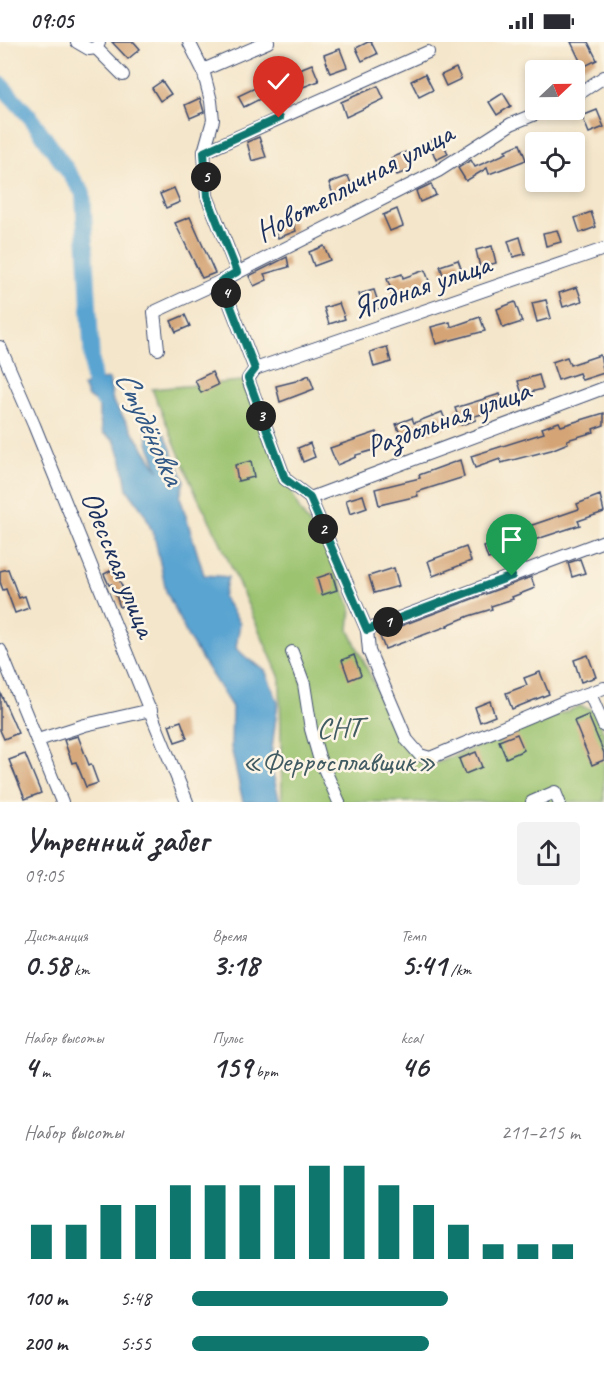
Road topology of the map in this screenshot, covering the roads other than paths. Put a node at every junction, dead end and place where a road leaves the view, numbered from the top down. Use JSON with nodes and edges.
{"nodes":[{"id":1,"x":77,"y":42,"type":"edge"},
{"id":2,"x":189,"y":42,"type":"edge"},
{"id":3,"x":268,"y":42,"type":"edge"},
{"id":4,"x":97,"y":45,"type":"edge"},
{"id":5,"x":428,"y":52,"type":"dead end"},
{"id":6,"x":203,"y":70,"type":"junction"},
{"id":7,"x":123,"y":75,"type":"dead end"},
{"id":8,"x":604,"y":76,"type":"edge"},
{"id":9,"x":585,"y":89,"type":"edge"},
{"id":10,"x":525,"y":118,"type":"edge"},
{"id":11,"x":204,"y":152,"type":"junction"},
{"id":12,"x":604,"y":249,"type":"edge"},
{"id":13,"x":237,"y":272,"type":"junction"},
{"id":14,"x":221,"y":281,"type":"junction"},
{"id":15,"x":0,"y":347,"type":"edge"},
{"id":16,"x":158,"y":349,"type":"dead end"},
{"id":17,"x":255,"y":369,"type":"junction"},
{"id":18,"x":604,"y":388,"type":"edge"},
{"id":19,"x":310,"y":498,"type":"junction"},
{"id":20,"x":604,"y":541,"type":"edge"},
{"id":21,"x":367,"y":630,"type":"junction"},
{"id":22,"x":0,"y":650,"type":"edge"},
{"id":23,"x":292,"y":652,"type":"dead end"},
{"id":24,"x":604,"y":688,"type":"edge"},
{"id":25,"x":590,"y":694,"type":"junction"},
{"id":26,"x":151,"y":710,"type":"junction"},
{"id":27,"x":604,"y":726,"type":"edge"},
{"id":28,"x":38,"y":740,"type":"junction"},
{"id":29,"x":62,"y":802,"type":"edge"},
{"id":30,"x":187,"y":802,"type":"edge"},
{"id":31,"x":339,"y":802,"type":"edge"},
{"id":32,"x":532,"y":802,"type":"edge"},
{"id":33,"x":560,"y":802,"type":"edge"}],
"edges":[{"from":1,"to":4,"type":"street"},
{"from":2,"to":6,"type":"street"},
{"from":3,"to":6,"type":"street"},
{"from":4,"to":7,"type":"street"},
{"from":5,"to":11,"type":"street"},
{"from":6,"to":11,"type":"street"},
{"from":8,"to":9,"type":"street"},
{"from":10,"to":13,"type":"street","name":"Новотепличная улица"},
{"from":11,"to":13,"type":"street"},
{"from":12,"to":17,"type":"street","name":"Ягодная улица"},
{"from":13,"to":14,"type":"street","name":"Новотепличная улица"},
{"from":14,"to":16,"type":"street","name":"Новотепличная улица"},
{"from":14,"to":17,"type":"street"},
{"from":15,"to":26,"type":"street","name":"Одесская улица"},
{"from":17,"to":19,"type":"street"},
{"from":18,"to":19,"type":"street","name":"Раздольная улица"},
{"from":19,"to":21,"type":"street"},
{"from":20,"to":21,"type":"street"},
{"from":21,"to":25,"type":"street"},
{"from":22,"to":28,"type":"street"},
{"from":23,"to":31,"type":"street"},
{"from":24,"to":25,"type":"street"},
{"from":25,"to":27,"type":"street"},
{"from":26,"to":28,"type":"street"},
{"from":26,"to":30,"type":"street","name":"Одесская улица"},
{"from":28,"to":29,"type":"street"},
{"from":32,"to":33,"type":"street"}]}
